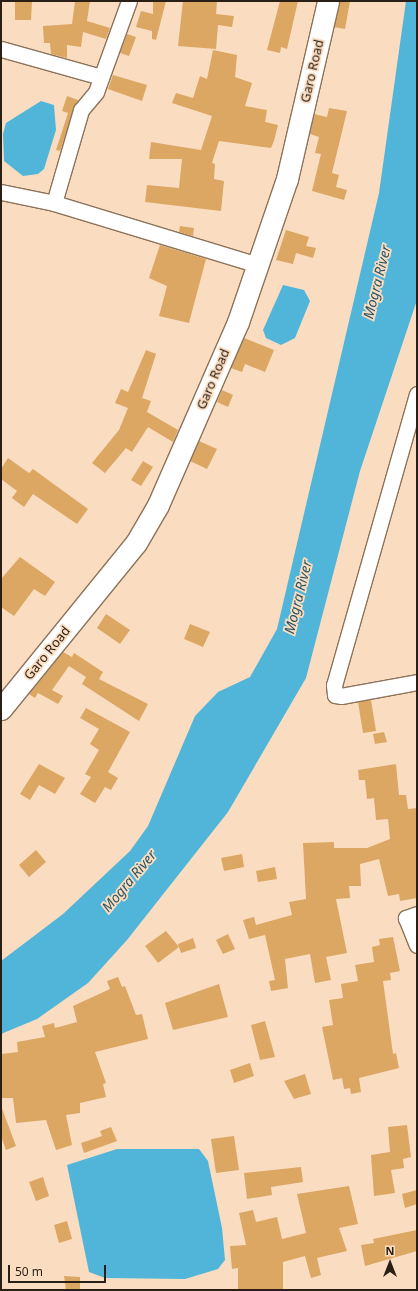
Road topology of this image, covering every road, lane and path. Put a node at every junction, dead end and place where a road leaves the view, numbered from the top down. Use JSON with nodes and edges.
{"nodes":[{"id":1,"x":128,"y":1,"type":"edge"},
{"id":2,"x":328,"y":1,"type":"edge"},
{"id":3,"x":1,"y":49,"type":"edge"},
{"id":4,"x":101,"y":77,"type":"junction"},
{"id":5,"x":1,"y":192,"type":"edge"},
{"id":6,"x":54,"y":203,"type":"junction"},
{"id":7,"x":258,"y":265,"type":"junction"},
{"id":8,"x":417,"y":394,"type":"edge"},
{"id":9,"x":417,"y":682,"type":"edge"},
{"id":10,"x":1,"y":709,"type":"edge"},
{"id":11,"x":417,"y":914,"type":"edge"},
{"id":12,"x":417,"y":945,"type":"edge"}],
"edges":[{"from":1,"to":4,"type":"street"},
{"from":2,"to":7,"type":"street","name":"Garo Road"},
{"from":3,"to":4,"type":"street"},
{"from":4,"to":6,"type":"street"},
{"from":5,"to":6,"type":"street"},
{"from":6,"to":7,"type":"street"},
{"from":7,"to":10,"type":"street","name":"Garo Road"},
{"from":8,"to":9,"type":"street"},
{"from":11,"to":12,"type":"street"}]}
